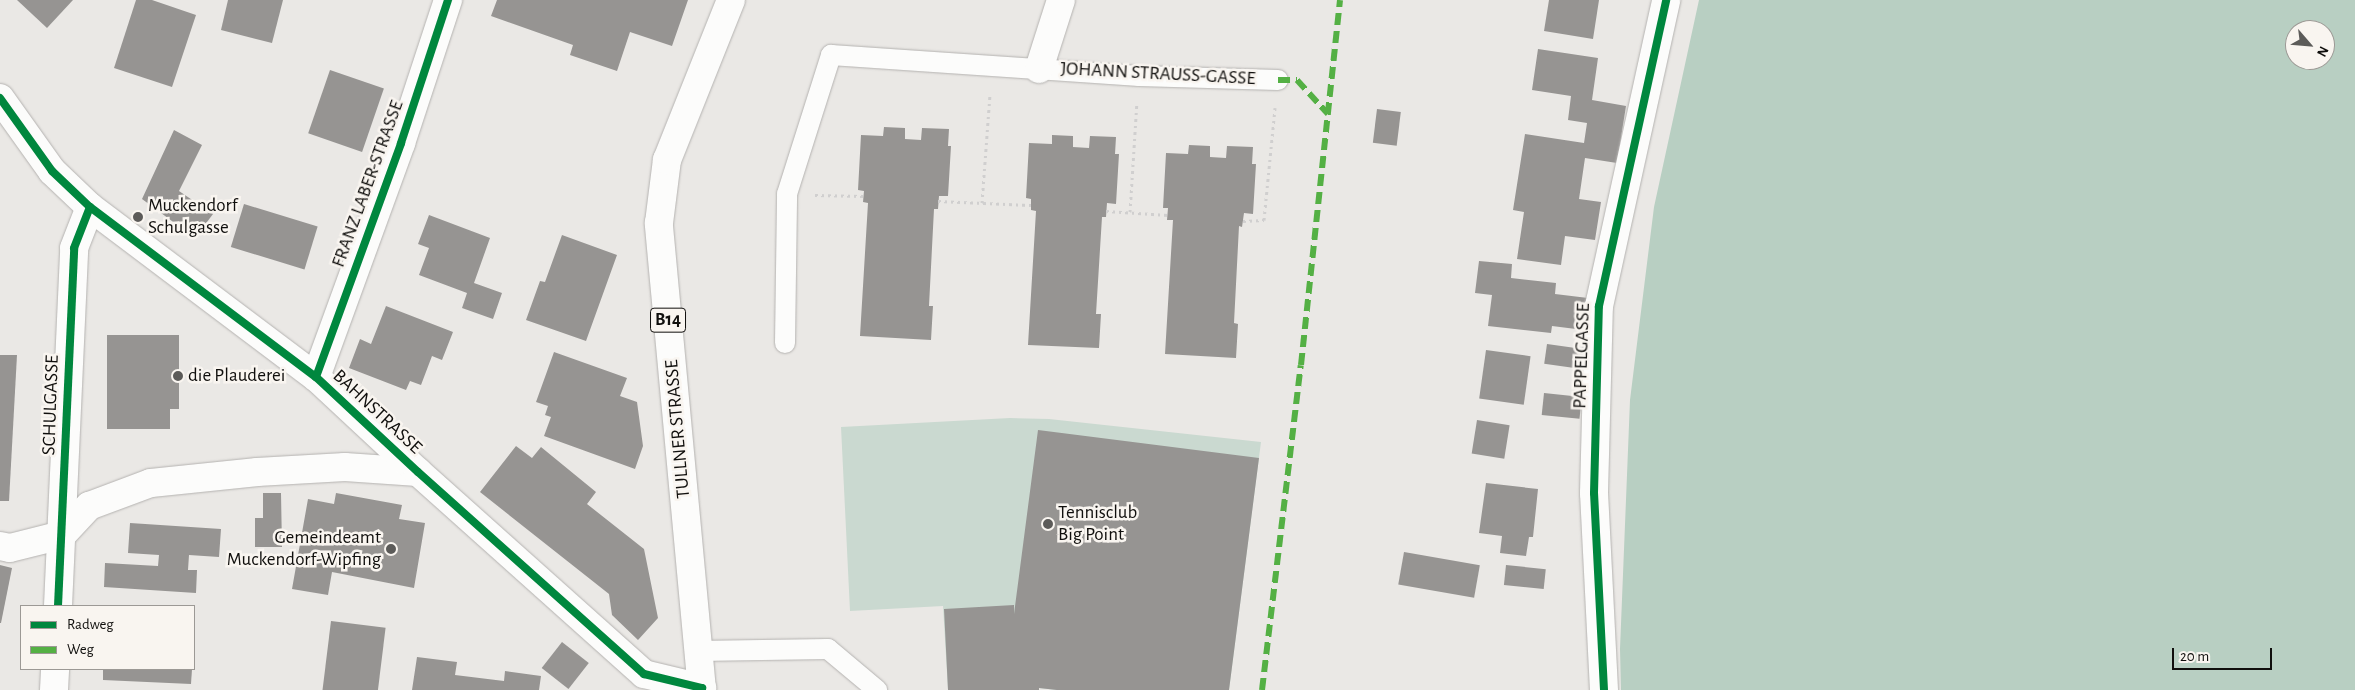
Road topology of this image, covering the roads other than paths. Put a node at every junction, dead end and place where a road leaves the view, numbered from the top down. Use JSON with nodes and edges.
{"nodes":[{"id":1,"x":448,"y":0,"type":"edge"},
{"id":2,"x":731,"y":0,"type":"edge"},
{"id":3,"x":1061,"y":0,"type":"edge"},
{"id":4,"x":1666,"y":0,"type":"edge"},
{"id":5,"x":1039,"y":69,"type":"junction"},
{"id":6,"x":1278,"y":80,"type":"road end"},
{"id":7,"x":0,"y":98,"type":"edge"},
{"id":8,"x":90,"y":207,"type":"junction"},
{"id":9,"x":785,"y":343,"type":"dead end"},
{"id":10,"x":316,"y":377,"type":"junction"},
{"id":11,"x":418,"y":472,"type":"junction"},
{"id":12,"x":62,"y":535,"type":"junction"},
{"id":13,"x":0,"y":546,"type":"edge"},
{"id":14,"x":58,"y":605,"type":"edge"},
{"id":15,"x":697,"y":651,"type":"junction"},
{"id":16,"x":55,"y":670,"type":"edge"},
{"id":17,"x":702,"y":689,"type":"edge"},
{"id":18,"x":54,"y":690,"type":"edge"},
{"id":19,"x":878,"y":690,"type":"edge"},
{"id":20,"x":1604,"y":690,"type":"edge"}],
"edges":[{"from":1,"to":10,"type":"street","name":"FRANZ LABER-STRASSE"},
{"from":2,"to":15,"type":"street","name":"TULLNER STRASSE","number":"B14"},
{"from":3,"to":5,"type":"street","name":"JOHANN STRAUSS-GASSE"},
{"from":4,"to":20,"type":"street","name":"PAPPELGASSE"},
{"from":5,"to":6,"type":"lane","name":"JOHANN STRAUSS-GASSE"},
{"from":5,"to":9,"type":"lane","name":"JOHANN STRAUSS-GASSE"},
{"from":7,"to":8,"type":"street","name":"BAHNSTRASSE"},
{"from":8,"to":10,"type":"street","name":"BAHNSTRASSE"},
{"from":8,"to":12,"type":"street","name":"SCHULGASSE"},
{"from":10,"to":11,"type":"street","name":"BAHNSTRASSE"},
{"from":11,"to":12,"type":"street"},
{"from":11,"to":17,"type":"street","name":"BAHNSTRASSE"},
{"from":12,"to":13,"type":"street"},
{"from":12,"to":14,"type":"street","name":"SCHULGASSE"},
{"from":15,"to":17,"type":"street","name":"TULLNER STRASSE","number":"B14"},
{"from":15,"to":19,"type":"lane"},
{"from":16,"to":18,"type":"street"}]}
